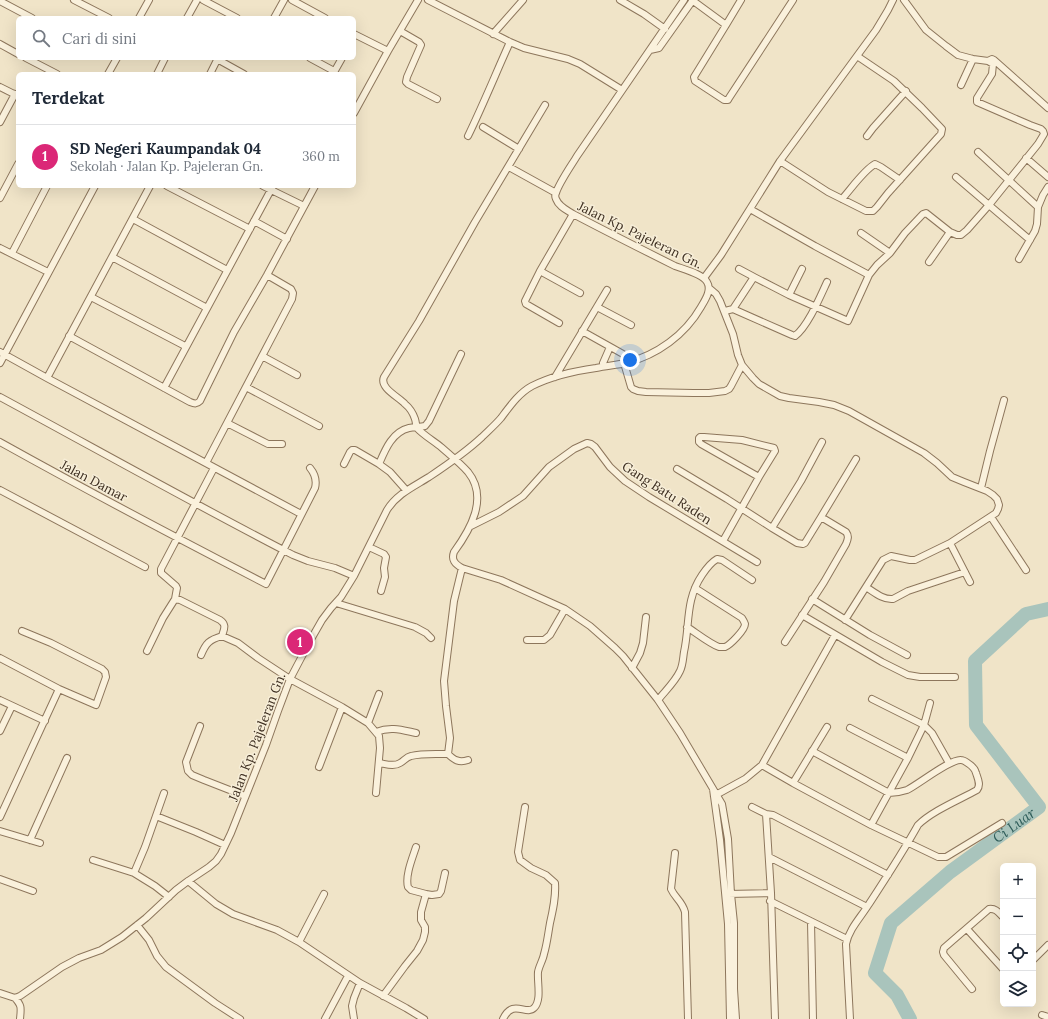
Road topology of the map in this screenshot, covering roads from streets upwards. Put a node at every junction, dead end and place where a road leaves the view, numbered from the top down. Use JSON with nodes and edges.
{"nodes":[{"id":1,"x":74,"y":0,"type":"edge"},
{"id":2,"x":148,"y":0,"type":"edge"},
{"id":3,"x":196,"y":0,"type":"edge"},
{"id":4,"x":203,"y":0,"type":"edge"},
{"id":5,"x":284,"y":0,"type":"edge"},
{"id":6,"x":292,"y":0,"type":"edge"},
{"id":7,"x":418,"y":0,"type":"edge"},
{"id":8,"x":428,"y":0,"type":"edge"},
{"id":9,"x":523,"y":0,"type":"edge"},
{"id":10,"x":620,"y":0,"type":"edge"},
{"id":11,"x":684,"y":0,"type":"edge"},
{"id":12,"x":693,"y":0,"type":"edge"},
{"id":13,"x":741,"y":0,"type":"edge"},
{"id":14,"x":793,"y":0,"type":"edge"},
{"id":15,"x":893,"y":0,"type":"edge"},
{"id":16,"x":904,"y":0,"type":"edge"},
{"id":17,"x":0,"y":1,"type":"edge"},
{"id":18,"x":28,"y":16,"type":"edge"},
{"id":19,"x":105,"y":16,"type":"edge"},
{"id":20,"x":140,"y":16,"type":"edge"},
{"id":21,"x":188,"y":16,"type":"edge"},
{"id":22,"x":233,"y":16,"type":"edge"},
{"id":23,"x":275,"y":16,"type":"edge"},
{"id":24,"x":321,"y":16,"type":"edge"},
{"id":25,"x":726,"y":25,"type":"junction"},
{"id":26,"x":665,"y":29,"type":"junction"},
{"id":27,"x":400,"y":31,"type":"junction"},
{"id":28,"x":493,"y":34,"type":"junction"},
{"id":29,"x":356,"y":36,"type":"edge"},
{"id":30,"x":510,"y":42,"type":"junction"},
{"id":31,"x":0,"y":44,"type":"edge"},
{"id":32,"x":650,"y":50,"type":"junction"},
{"id":33,"x":388,"y":51,"type":"junction"},
{"id":34,"x":16,"y":53,"type":"edge"},
{"id":35,"x":856,"y":56,"type":"junction"},
{"id":36,"x":30,"y":60,"type":"edge"},
{"id":37,"x":114,"y":60,"type":"edge"},
{"id":38,"x":164,"y":60,"type":"edge"},
{"id":39,"x":217,"y":60,"type":"edge"},
{"id":40,"x":220,"y":60,"type":"edge"},
{"id":41,"x":313,"y":60,"type":"edge"},
{"id":42,"x":341,"y":60,"type":"edge"},
{"id":43,"x":973,"y":60,"type":"junction"},
{"id":44,"x":988,"y":61,"type":"junction"},
{"id":45,"x":53,"y":72,"type":"edge"},
{"id":46,"x":109,"y":72,"type":"edge"},
{"id":47,"x":158,"y":72,"type":"edge"},
{"id":48,"x":211,"y":72,"type":"edge"},
{"id":49,"x":241,"y":72,"type":"edge"},
{"id":50,"x":331,"y":72,"type":"edge"},
{"id":51,"x":334,"y":72,"type":"edge"},
{"id":52,"x":961,"y":85,"type":"dead end"},
{"id":53,"x":0,"y":87,"type":"edge"},
{"id":54,"x":622,"y":90,"type":"junction"},
{"id":55,"x":906,"y":91,"type":"junction"},
{"id":56,"x":16,"y":95,"type":"edge"},
{"id":57,"x":16,"y":97,"type":"edge"},
{"id":58,"x":437,"y":99,"type":"dead end"},
{"id":59,"x":545,"y":105,"type":"dead end"},
{"id":60,"x":1048,"y":108,"type":"edge"},
{"id":61,"x":356,"y":109,"type":"edge"},
{"id":62,"x":0,"y":122,"type":"edge"},
{"id":63,"x":483,"y":127,"type":"dead end"},
{"id":64,"x":468,"y":136,"type":"dead end"},
{"id":65,"x":867,"y":136,"type":"dead end"},
{"id":66,"x":519,"y":149,"type":"junction"},
{"id":67,"x":978,"y":152,"type":"dead end"},
{"id":68,"x":1026,"y":158,"type":"junction"},
{"id":69,"x":780,"y":161,"type":"junction"},
{"id":70,"x":508,"y":167,"type":"junction"},
{"id":71,"x":16,"y":168,"type":"edge"},
{"id":72,"x":956,"y":177,"type":"dead end"},
{"id":73,"x":1048,"y":177,"type":"edge"},
{"id":74,"x":900,"y":180,"type":"junction"},
{"id":75,"x":1010,"y":181,"type":"junction"},
{"id":76,"x":1048,"y":187,"type":"edge"},
{"id":77,"x":47,"y":188,"type":"edge"},
{"id":78,"x":94,"y":188,"type":"edge"},
{"id":79,"x":149,"y":188,"type":"edge"},
{"id":80,"x":171,"y":188,"type":"edge"},
{"id":81,"x":272,"y":188,"type":"edge"},
{"id":82,"x":314,"y":188,"type":"edge"},
{"id":83,"x":556,"y":193,"type":"junction"},
{"id":84,"x":0,"y":198,"type":"edge"},
{"id":85,"x":842,"y":199,"type":"junction"},
{"id":86,"x":989,"y":205,"type":"junction"},
{"id":87,"x":304,"y":206,"type":"junction"},
{"id":88,"x":1038,"y":207,"type":"junction"},
{"id":89,"x":750,"y":209,"type":"junction"},
{"id":90,"x":573,"y":214,"type":"junction"},
{"id":91,"x":133,"y":219,"type":"junction"},
{"id":92,"x":254,"y":221,"type":"junction"},
{"id":93,"x":250,"y":229,"type":"junction"},
{"id":94,"x":950,"y":232,"type":"junction"},
{"id":95,"x":861,"y":233,"type":"dead end"},
{"id":96,"x":287,"y":239,"type":"junction"},
{"id":97,"x":1030,"y":240,"type":"junction"},
{"id":98,"x":0,"y":248,"type":"edge"},
{"id":99,"x":12,"y":253,"type":"junction"},
{"id":100,"x":890,"y":253,"type":"junction"},
{"id":101,"x":112,"y":257,"type":"junction"},
{"id":102,"x":1019,"y":259,"type":"dead end"},
{"id":103,"x":929,"y":262,"type":"dead end"},
{"id":104,"x":740,"y":269,"type":"dead end"},
{"id":105,"x":802,"y":269,"type":"dead end"},
{"id":106,"x":227,"y":270,"type":"junction"},
{"id":107,"x":540,"y":271,"type":"junction"},
{"id":108,"x":48,"y":272,"type":"junction"},
{"id":109,"x":267,"y":275,"type":"junction"},
{"id":110,"x":869,"y":275,"type":"junction"},
{"id":111,"x":754,"y":277,"type":"junction"},
{"id":112,"x":704,"y":278,"type":"junction"},
{"id":113,"x":828,"y":282,"type":"dead end"},
{"id":114,"x":709,"y":288,"type":"junction"},
{"id":115,"x":606,"y":290,"type":"dead end"},
{"id":116,"x":580,"y":293,"type":"dead end"},
{"id":117,"x":789,"y":295,"type":"junction"},
{"id":118,"x":91,"y":296,"type":"junction"},
{"id":119,"x":597,"y":307,"type":"junction"},
{"id":120,"x":816,"y":307,"type":"junction"},
{"id":121,"x":206,"y":308,"type":"junction"},
{"id":122,"x":734,"y":309,"type":"junction"},
{"id":123,"x":725,"y":311,"type":"junction"},
{"id":124,"x":559,"y":323,"type":"dead end"},
{"id":125,"x":631,"y":325,"type":"dead end"},
{"id":126,"x":582,"y":331,"type":"junction"},
{"id":127,"x":68,"y":336,"type":"junction"},
{"id":128,"x":185,"y":346,"type":"junction"},
{"id":129,"x":610,"y":347,"type":"junction"},
{"id":130,"x":2,"y":353,"type":"edge"},
{"id":131,"x":461,"y":354,"type":"dead end"},
{"id":132,"x":623,"y":354,"type":"dead end"},
{"id":133,"x":262,"y":356,"type":"junction"},
{"id":134,"x":0,"y":363,"type":"edge"},
{"id":135,"x":603,"y":363,"type":"dead end"},
{"id":136,"x":624,"y":363,"type":"junction"},
{"id":137,"x":742,"y":365,"type":"junction"},
{"id":138,"x":297,"y":375,"type":"dead end"},
{"id":139,"x":555,"y":377,"type":"junction"},
{"id":140,"x":47,"y":378,"type":"junction"},
{"id":141,"x":246,"y":387,"type":"junction"},
{"id":142,"x":164,"y":388,"type":"junction"},
{"id":143,"x":0,"y":397,"type":"edge"},
{"id":144,"x":1004,"y":400,"type":"dead end"},
{"id":145,"x":227,"y":424,"type":"junction"},
{"id":146,"x":319,"y":426,"type":"dead end"},
{"id":147,"x":417,"y":427,"type":"junction"},
{"id":148,"x":0,"y":442,"type":"edge"},
{"id":149,"x":822,"y":442,"type":"dead end"},
{"id":150,"x":282,"y":444,"type":"dead end"},
{"id":151,"x":454,"y":459,"type":"junction"},
{"id":152,"x":856,"y":459,"type":"dead end"},
{"id":153,"x":206,"y":463,"type":"junction"},
{"id":154,"x":344,"y":464,"type":"dead end"},
{"id":155,"x":379,"y":464,"type":"junction"},
{"id":156,"x":214,"y":468,"type":"junction"},
{"id":157,"x":310,"y":468,"type":"dead end"},
{"id":158,"x":677,"y":469,"type":"dead end"},
{"id":159,"x":759,"y":477,"type":"junction"},
{"id":160,"x":981,"y":488,"type":"junction"},
{"id":161,"x":0,"y":490,"type":"edge"},
{"id":162,"x":406,"y":490,"type":"junction"},
{"id":163,"x":195,"y":504,"type":"junction"},
{"id":164,"x":741,"y":508,"type":"junction"},
{"id":165,"x":301,"y":514,"type":"junction"},
{"id":166,"x":821,"y":517,"type":"junction"},
{"id":167,"x":992,"y":517,"type":"junction"},
{"id":168,"x":470,"y":526,"type":"junction"},
{"id":169,"x":772,"y":528,"type":"junction"},
{"id":170,"x":177,"y":538,"type":"junction"},
{"id":171,"x":723,"y":541,"type":"junction"},
{"id":172,"x":950,"y":543,"type":"junction"},
{"id":173,"x":369,"y":547,"type":"junction"},
{"id":174,"x":284,"y":550,"type":"junction"},
{"id":175,"x":757,"y":562,"type":"dead end"},
{"id":176,"x":145,"y":567,"type":"dead end"},
{"id":177,"x":462,"y":568,"type":"junction"},
{"id":178,"x":1026,"y":570,"type":"dead end"},
{"id":179,"x":965,"y":572,"type":"junction"},
{"id":180,"x":354,"y":576,"type":"junction"},
{"id":181,"x":752,"y":580,"type":"dead end"},
{"id":182,"x":970,"y":582,"type":"dead end"},
{"id":183,"x":866,"y":586,"type":"junction"},
{"id":184,"x":694,"y":588,"type":"junction"},
{"id":185,"x":382,"y":591,"type":"dead end"},
{"id":186,"x":175,"y":599,"type":"junction"},
{"id":187,"x":812,"y":599,"type":"junction"},
{"id":188,"x":336,"y":603,"type":"junction"},
{"id":189,"x":565,"y":609,"type":"junction"},
{"id":190,"x":802,"y":615,"type":"junction"},
{"id":191,"x":646,"y":617,"type":"dead end"},
{"id":192,"x":845,"y":620,"type":"junction"},
{"id":193,"x":687,"y":627,"type":"junction"},
{"id":194,"x":22,"y":631,"type":"dead end"},
{"id":195,"x":835,"y":635,"type":"junction"},
{"id":196,"x":222,"y":636,"type":"junction"},
{"id":197,"x":431,"y":638,"type":"dead end"},
{"id":198,"x":527,"y":640,"type":"dead end"},
{"id":199,"x":785,"y":642,"type":"dead end"},
{"id":200,"x":147,"y":651,"type":"dead end"},
{"id":201,"x":201,"y":655,"type":"dead end"},
{"id":202,"x":907,"y":655,"type":"dead end"},
{"id":203,"x":0,"y":658,"type":"edge"},
{"id":204,"x":632,"y":668,"type":"junction"},
{"id":205,"x":955,"y":677,"type":"dead end"},
{"id":206,"x":290,"y":679,"type":"junction"},
{"id":207,"x":60,"y":689,"type":"junction"},
{"id":208,"x":379,"y":694,"type":"dead end"},
{"id":209,"x":872,"y":699,"type":"dead end"},
{"id":210,"x":0,"y":700,"type":"edge"},
{"id":211,"x":658,"y":700,"type":"junction"},
{"id":212,"x":930,"y":703,"type":"dead end"},
{"id":213,"x":12,"y":706,"type":"junction"},
{"id":214,"x":342,"y":707,"type":"junction"},
{"id":215,"x":45,"y":721,"type":"junction"},
{"id":216,"x":368,"y":723,"type":"junction"},
{"id":217,"x":924,"y":725,"type":"junction"},
{"id":218,"x":200,"y":726,"type":"dead end"},
{"id":219,"x":827,"y":727,"type":"dead end"},
{"id":220,"x":850,"y":728,"type":"dead end"},
{"id":221,"x":0,"y":731,"type":"edge"},
{"id":222,"x":376,"y":732,"type":"junction"},
{"id":223,"x":416,"y":733,"type":"dead end"},
{"id":224,"x":812,"y":752,"type":"junction"},
{"id":225,"x":448,"y":754,"type":"junction"},
{"id":226,"x":67,"y":758,"type":"dead end"},
{"id":227,"x":908,"y":758,"type":"junction"},
{"id":228,"x":468,"y":760,"type":"dead end"},
{"id":229,"x":379,"y":763,"type":"junction"},
{"id":230,"x":949,"y":764,"type":"junction"},
{"id":231,"x":762,"y":765,"type":"junction"},
{"id":232,"x":319,"y":767,"type":"dead end"},
{"id":233,"x":793,"y":783,"type":"junction"},
{"id":234,"x":164,"y":792,"type":"dead end"},
{"id":235,"x":376,"y":793,"type":"dead end"},
{"id":236,"x":889,"y":793,"type":"junction"},
{"id":237,"x":714,"y":794,"type":"junction"},
{"id":238,"x":245,"y":796,"type":"junction"},
{"id":239,"x":524,"y":807,"type":"dead end"},
{"id":240,"x":752,"y":807,"type":"dead end"},
{"id":241,"x":766,"y":814,"type":"junction"},
{"id":242,"x":156,"y":816,"type":"junction"},
{"id":243,"x":0,"y":817,"type":"edge"},
{"id":244,"x":1002,"y":823,"type":"dead end"},
{"id":245,"x":871,"y":825,"type":"junction"},
{"id":246,"x":0,"y":831,"type":"edge"},
{"id":247,"x":30,"y":840,"type":"junction"},
{"id":248,"x":908,"y":843,"type":"junction"},
{"id":249,"x":40,"y":844,"type":"dead end"},
{"id":250,"x":225,"y":846,"type":"junction"},
{"id":251,"x":416,"y":847,"type":"dead end"},
{"id":252,"x":675,"y":853,"type":"dead end"},
{"id":253,"x":769,"y":857,"type":"junction"},
{"id":254,"x":93,"y":860,"type":"dead end"},
{"id":255,"x":444,"y":873,"type":"dead end"},
{"id":256,"x":134,"y":874,"type":"junction"},
{"id":257,"x":888,"y":875,"type":"junction"},
{"id":258,"x":0,"y":878,"type":"edge"},
{"id":259,"x":188,"y":881,"type":"junction"},
{"id":260,"x":33,"y":891,"type":"dead end"},
{"id":261,"x":771,"y":893,"type":"junction"},
{"id":262,"x":324,"y":894,"type":"dead end"},
{"id":263,"x":426,"y":894,"type":"junction"},
{"id":264,"x":728,"y":894,"type":"junction"},
{"id":265,"x":169,"y":897,"type":"junction"},
{"id":266,"x":770,"y":901,"type":"junction"},
{"id":267,"x":867,"y":907,"type":"junction"},
{"id":268,"x":1000,"y":914,"type":"edge"},
{"id":269,"x":811,"y":922,"type":"junction"},
{"id":270,"x":137,"y":925,"type":"junction"},
{"id":271,"x":967,"y":929,"type":"junction"},
{"id":272,"x":847,"y":939,"type":"junction"},
{"id":273,"x":299,"y":942,"type":"junction"},
{"id":274,"x":1048,"y":945,"type":"edge"},
{"id":275,"x":1038,"y":954,"type":"joint"},
{"id":276,"x":1036,"y":956,"type":"edge"},
{"id":277,"x":1000,"y":966,"type":"edge"},
{"id":278,"x":348,"y":976,"type":"junction"},
{"id":279,"x":360,"y":983,"type":"junction"},
{"id":280,"x":972,"y":988,"type":"dead end"},
{"id":281,"x":0,"y":993,"type":"edge"},
{"id":282,"x":383,"y":996,"type":"junction"},
{"id":283,"x":15,"y":998,"type":"junction"},
{"id":284,"x":20,"y":1019,"type":"edge"},
{"id":285,"x":240,"y":1019,"type":"edge"},
{"id":286,"x":325,"y":1019,"type":"edge"},
{"id":287,"x":354,"y":1019,"type":"edge"},
{"id":288,"x":424,"y":1019,"type":"edge"},
{"id":289,"x":503,"y":1019,"type":"edge"},
{"id":290,"x":688,"y":1019,"type":"edge"},
{"id":291,"x":730,"y":1019,"type":"edge"},
{"id":292,"x":736,"y":1019,"type":"edge"},
{"id":293,"x":775,"y":1019,"type":"edge"},
{"id":294,"x":813,"y":1019,"type":"edge"},
{"id":295,"x":850,"y":1019,"type":"edge"}],
"edges":[{"from":1,"to":19,"type":"street"},
{"from":2,"to":20,"type":"street"},
{"from":3,"to":21,"type":"street"},
{"from":4,"to":22,"type":"street"},
{"from":5,"to":23,"type":"street"},
{"from":6,"to":24,"type":"street"},
{"from":7,"to":27,"type":"street"},
{"from":8,"to":28,"type":"street"},
{"from":9,"to":28,"type":"street"},
{"from":10,"to":26,"type":"street"},
{"from":11,"to":26,"type":"street"},
{"from":12,"to":25,"type":"street"},
{"from":12,"to":32,"type":"street"},
{"from":13,"to":25,"type":"street"},
{"from":14,"to":25,"type":"street"},
{"from":15,"to":35,"type":"street"},
{"from":16,"to":43,"type":"street"},
{"from":17,"to":18,"type":"street"},
{"from":26,"to":32,"type":"street"},
{"from":27,"to":33,"type":"street"},
{"from":27,"to":58,"type":"street"},
{"from":28,"to":30,"type":"street"},
{"from":29,"to":33,"type":"street"},
{"from":30,"to":54,"type":"street"},
{"from":30,"to":64,"type":"street"},
{"from":31,"to":34,"type":"street"},
{"from":32,"to":54,"type":"street"},
{"from":33,"to":61,"type":"street"},
{"from":35,"to":55,"type":"street"},
{"from":35,"to":69,"type":"street"},
{"from":36,"to":45,"type":"street"},
{"from":37,"to":46,"type":"street"},
{"from":38,"to":47,"type":"street"},
{"from":39,"to":48,"type":"street"},
{"from":40,"to":49,"type":"street"},
{"from":41,"to":50,"type":"street"},
{"from":42,"to":51,"type":"street"},
{"from":43,"to":44,"type":"street"},
{"from":43,"to":52,"type":"street"},
{"from":44,"to":60,"type":"street"},
{"from":44,"to":68,"type":"street"},
{"from":53,"to":56,"type":"street"},
{"from":54,"to":83,"type":"street"},
{"from":55,"to":65,"type":"street"},
{"from":55,"to":74,"type":"street"},
{"from":57,"to":62,"type":"street"},
{"from":59,"to":66,"type":"street"},
{"from":63,"to":66,"type":"street"},
{"from":66,"to":70,"type":"street"},
{"from":67,"to":75,"type":"street"},
{"from":68,"to":73,"type":"street"},
{"from":68,"to":75,"type":"street"},
{"from":69,"to":85,"type":"street"},
{"from":69,"to":89,"type":"street"},
{"from":70,"to":83,"type":"street"},
{"from":70,"to":147,"type":"street"},
{"from":71,"to":84,"type":"street"},
{"from":72,"to":86,"type":"street"},
{"from":74,"to":85,"type":"street"},
{"from":74,"to":85,"type":"street"},
{"from":75,"to":86,"type":"street"},
{"from":75,"to":88,"type":"street"},
{"from":76,"to":88,"type":"street"},
{"from":77,"to":99,"type":"street"},
{"from":78,"to":108,"type":"street"},
{"from":79,"to":91,"type":"street"},
{"from":80,"to":93,"type":"street"},
{"from":81,"to":87,"type":"street"},
{"from":81,"to":92,"type":"street"},
{"from":82,"to":87,"type":"street"},
{"from":83,"to":90,"type":"street","name":"Jalan Kp. Pajeleran Gn."},
{"from":86,"to":94,"type":"street"},
{"from":86,"to":97,"type":"street"},
{"from":87,"to":96,"type":"street"},
{"from":88,"to":97,"type":"street"},
{"from":89,"to":110,"type":"street"},
{"from":89,"to":112,"type":"street"},
{"from":90,"to":107,"type":"street"},
{"from":90,"to":112,"type":"street","name":"Jalan Kp. Pajeleran Gn."},
{"from":91,"to":101,"type":"street"},
{"from":91,"to":106,"type":"street"},
{"from":92,"to":93,"type":"street"},
{"from":92,"to":96,"type":"street"},
{"from":93,"to":106,"type":"street"},
{"from":94,"to":100,"type":"street"},
{"from":94,"to":103,"type":"street"},
{"from":95,"to":100,"type":"street"},
{"from":96,"to":109,"type":"street"},
{"from":97,"to":102,"type":"street"},
{"from":98,"to":99,"type":"street"},
{"from":99,"to":108,"type":"street"},
{"from":100,"to":110,"type":"street"},
{"from":101,"to":118,"type":"street"},
{"from":101,"to":121,"type":"street"},
{"from":104,"to":111,"type":"street"},
{"from":105,"to":117,"type":"street"},
{"from":106,"to":121,"type":"street"},
{"from":107,"to":116,"type":"street"},
{"from":107,"to":124,"type":"street"},
{"from":108,"to":130,"type":"street"},
{"from":109,"to":133,"type":"street"},
{"from":109,"to":142,"type":"street"},
{"from":110,"to":120,"type":"street"},
{"from":111,"to":117,"type":"street"},
{"from":111,"to":122,"type":"street"},
{"from":112,"to":114,"type":"street","name":"Jalan Kp. Pajeleran Gn."},
{"from":113,"to":120,"type":"street"},
{"from":114,"to":123,"type":"street"},
{"from":114,"to":136,"type":"street","name":"Jalan Kp. Pajeleran Gn."},
{"from":115,"to":119,"type":"street"},
{"from":117,"to":120,"type":"street"},
{"from":118,"to":127,"type":"street"},
{"from":118,"to":128,"type":"street"},
{"from":119,"to":125,"type":"street"},
{"from":119,"to":126,"type":"street"},
{"from":120,"to":122,"type":"street"},
{"from":121,"to":128,"type":"street"},
{"from":122,"to":123,"type":"street"},
{"from":123,"to":137,"type":"street"},
{"from":126,"to":129,"type":"street"},
{"from":126,"to":139,"type":"street"},
{"from":127,"to":140,"type":"street"},
{"from":127,"to":142,"type":"street"},
{"from":128,"to":142,"type":"street"},
{"from":129,"to":132,"type":"street"},
{"from":129,"to":135,"type":"street"},
{"from":130,"to":134,"type":"street"},
{"from":130,"to":140,"type":"street"},
{"from":131,"to":147,"type":"street"},
{"from":133,"to":138,"type":"street"},
{"from":133,"to":141,"type":"street"},
{"from":136,"to":137,"type":"street"},
{"from":136,"to":139,"type":"street","name":"Jalan Kp. Pajeleran Gn."},
{"from":137,"to":160,"type":"street"},
{"from":139,"to":151,"type":"street","name":"Jalan Kp. Pajeleran Gn."},
{"from":140,"to":153,"type":"street"},
{"from":141,"to":145,"type":"street"},
{"from":141,"to":146,"type":"street"},
{"from":143,"to":163,"type":"street"},
{"from":144,"to":160,"type":"street"},
{"from":145,"to":150,"type":"street"},
{"from":145,"to":153,"type":"street"},
{"from":147,"to":151,"type":"street"},
{"from":147,"to":155,"type":"street"},
{"from":148,"to":170,"type":"street","name":"Jalan Damar"},
{"from":149,"to":169,"type":"street"},
{"from":151,"to":162,"type":"street","name":"Jalan Kp. Pajeleran Gn."},
{"from":151,"to":168,"type":"street"},
{"from":152,"to":166,"type":"street"},
{"from":153,"to":156,"type":"street"},
{"from":154,"to":155,"type":"street"},
{"from":155,"to":162,"type":"street"},
{"from":156,"to":163,"type":"street"},
{"from":156,"to":165,"type":"street"},
{"from":157,"to":165,"type":"street"},
{"from":158,"to":164,"type":"street"},
{"from":159,"to":159,"type":"street"},
{"from":159,"to":164,"type":"street"},
{"from":160,"to":167,"type":"street"},
{"from":161,"to":176,"type":"street"},
{"from":162,"to":173,"type":"street","name":"Jalan Kp. Pajeleran Gn."},
{"from":163,"to":170,"type":"street"},
{"from":163,"to":174,"type":"street"},
{"from":164,"to":169,"type":"street"},
{"from":164,"to":171,"type":"street"},
{"from":165,"to":174,"type":"street"},
{"from":166,"to":169,"type":"street"},
{"from":166,"to":187,"type":"street"},
{"from":167,"to":172,"type":"street"},
{"from":167,"to":178,"type":"street"},
{"from":168,"to":171,"type":"street","name":"Gang Batu Raden"},
{"from":168,"to":177,"type":"street"},
{"from":170,"to":174,"type":"street","name":"Jalan Damar"},
{"from":170,"to":186,"type":"street"},
{"from":171,"to":175,"type":"street"},
{"from":172,"to":179,"type":"street"},
{"from":172,"to":183,"type":"street"},
{"from":173,"to":180,"type":"street","name":"Jalan Kp. Pajeleran Gn."},
{"from":173,"to":185,"type":"street"},
{"from":174,"to":180,"type":"street"},
{"from":177,"to":189,"type":"street"},
{"from":177,"to":225,"type":"street"},
{"from":179,"to":182,"type":"street"},
{"from":179,"to":183,"type":"street"},
{"from":180,"to":188,"type":"street","name":"Jalan Kp. Pajeleran Gn."},
{"from":181,"to":184,"type":"street"},
{"from":183,"to":192,"type":"street"},
{"from":184,"to":193,"type":"street"},
{"from":184,"to":193,"type":"street"},
{"from":186,"to":196,"type":"street"},
{"from":186,"to":200,"type":"street"},
{"from":187,"to":190,"type":"street"},
{"from":187,"to":192,"type":"street"},
{"from":188,"to":197,"type":"street"},
{"from":188,"to":206,"type":"street","name":"Jalan Kp. Pajeleran Gn."},
{"from":189,"to":198,"type":"street"},
{"from":189,"to":204,"type":"street"},
{"from":190,"to":195,"type":"street"},
{"from":190,"to":199,"type":"street"},
{"from":191,"to":204,"type":"street"},
{"from":192,"to":202,"type":"street"},
{"from":193,"to":211,"type":"street"},
{"from":194,"to":207,"type":"street"},
{"from":195,"to":205,"type":"street"},
{"from":195,"to":231,"type":"street"},
{"from":196,"to":201,"type":"street"},
{"from":196,"to":206,"type":"street"},
{"from":203,"to":207,"type":"street"},
{"from":204,"to":211,"type":"street"},
{"from":206,"to":214,"type":"street"},
{"from":206,"to":238,"type":"street","name":"Jalan Kp. Pajeleran Gn."},
{"from":207,"to":215,"type":"street"},
{"from":208,"to":216,"type":"street"},
{"from":209,"to":217,"type":"street"},
{"from":210,"to":213,"type":"street"},
{"from":211,"to":237,"type":"street"},
{"from":212,"to":217,"type":"street"},
{"from":213,"to":215,"type":"street"},
{"from":213,"to":221,"type":"street"},
{"from":214,"to":216,"type":"street"},
{"from":214,"to":232,"type":"street"},
{"from":215,"to":243,"type":"street"},
{"from":216,"to":222,"type":"street"},
{"from":217,"to":227,"type":"street"},
{"from":217,"to":230,"type":"street"},
{"from":218,"to":238,"type":"street"},
{"from":219,"to":224,"type":"street"},
{"from":220,"to":227,"type":"street"},
{"from":222,"to":223,"type":"street"},
{"from":222,"to":229,"type":"street"},
{"from":224,"to":233,"type":"street"},
{"from":224,"to":236,"type":"street"},
{"from":225,"to":228,"type":"street"},
{"from":225,"to":229,"type":"street"},
{"from":226,"to":247,"type":"street"},
{"from":227,"to":236,"type":"street"},
{"from":229,"to":235,"type":"street"},
{"from":230,"to":236,"type":"street"},
{"from":230,"to":248,"type":"street"},
{"from":231,"to":233,"type":"street"},
{"from":231,"to":237,"type":"street"},
{"from":233,"to":245,"type":"street"},
{"from":234,"to":242,"type":"street"},
{"from":236,"to":245,"type":"street"},
{"from":237,"to":264,"type":"street"},
{"from":238,"to":250,"type":"street","name":"Jalan Kp. Pajeleran Gn."},
{"from":239,"to":289,"type":"street"},
{"from":240,"to":241,"type":"street"},
{"from":241,"to":253,"type":"street"},
{"from":241,"to":257,"type":"street"},
{"from":242,"to":250,"type":"street"},
{"from":242,"to":256,"type":"street"},
{"from":244,"to":248,"type":"street"},
{"from":245,"to":248,"type":"street"},
{"from":246,"to":247,"type":"street"},
{"from":247,"to":249,"type":"street"},
{"from":248,"to":257,"type":"street"},
{"from":250,"to":259,"type":"street","name":"Jalan Kp. Pajeleran Gn."},
{"from":251,"to":263,"type":"street"},
{"from":252,"to":290,"type":"street"},
{"from":253,"to":261,"type":"street"},
{"from":253,"to":267,"type":"street"},
{"from":254,"to":256,"type":"street"},
{"from":255,"to":263,"type":"street"},
{"from":256,"to":265,"type":"street"},
{"from":257,"to":267,"type":"street"},
{"from":258,"to":260,"type":"street"},
{"from":259,"to":265,"type":"street","name":"Jalan Kp. Pajeleran Gn."},
{"from":259,"to":273,"type":"street"},
{"from":261,"to":264,"type":"street"},
{"from":261,"to":266,"type":"street"},
{"from":262,"to":273,"type":"street"},
{"from":263,"to":282,"type":"street"},
{"from":264,"to":291,"type":"street"},
{"from":264,"to":292,"type":"street"},
{"from":265,"to":270,"type":"street","name":"Jalan Kp. Pajeleran Gn."},
{"from":266,"to":269,"type":"street"},
{"from":266,"to":293,"type":"street"},
{"from":267,"to":272,"type":"street"},
{"from":268,"to":271,"type":"street"},
{"from":269,"to":272,"type":"street"},
{"from":269,"to":294,"type":"street"},
{"from":270,"to":283,"type":"street","name":"Jalan Kp. Pajeleran Gn."},
{"from":270,"to":285,"type":"street"},
{"from":271,"to":277,"type":"street"},
{"from":271,"to":280,"type":"street"},
{"from":272,"to":295,"type":"street"},
{"from":273,"to":278,"type":"street"},
{"from":274,"to":275,"type":"street"},
{"from":275,"to":276,"type":"street"},
{"from":278,"to":279,"type":"street"},
{"from":278,"to":286,"type":"street"},
{"from":279,"to":282,"type":"street"},
{"from":279,"to":287,"type":"street"},
{"from":281,"to":283,"type":"street"},
{"from":282,"to":288,"type":"street"},
{"from":283,"to":284,"type":"street"}]}
